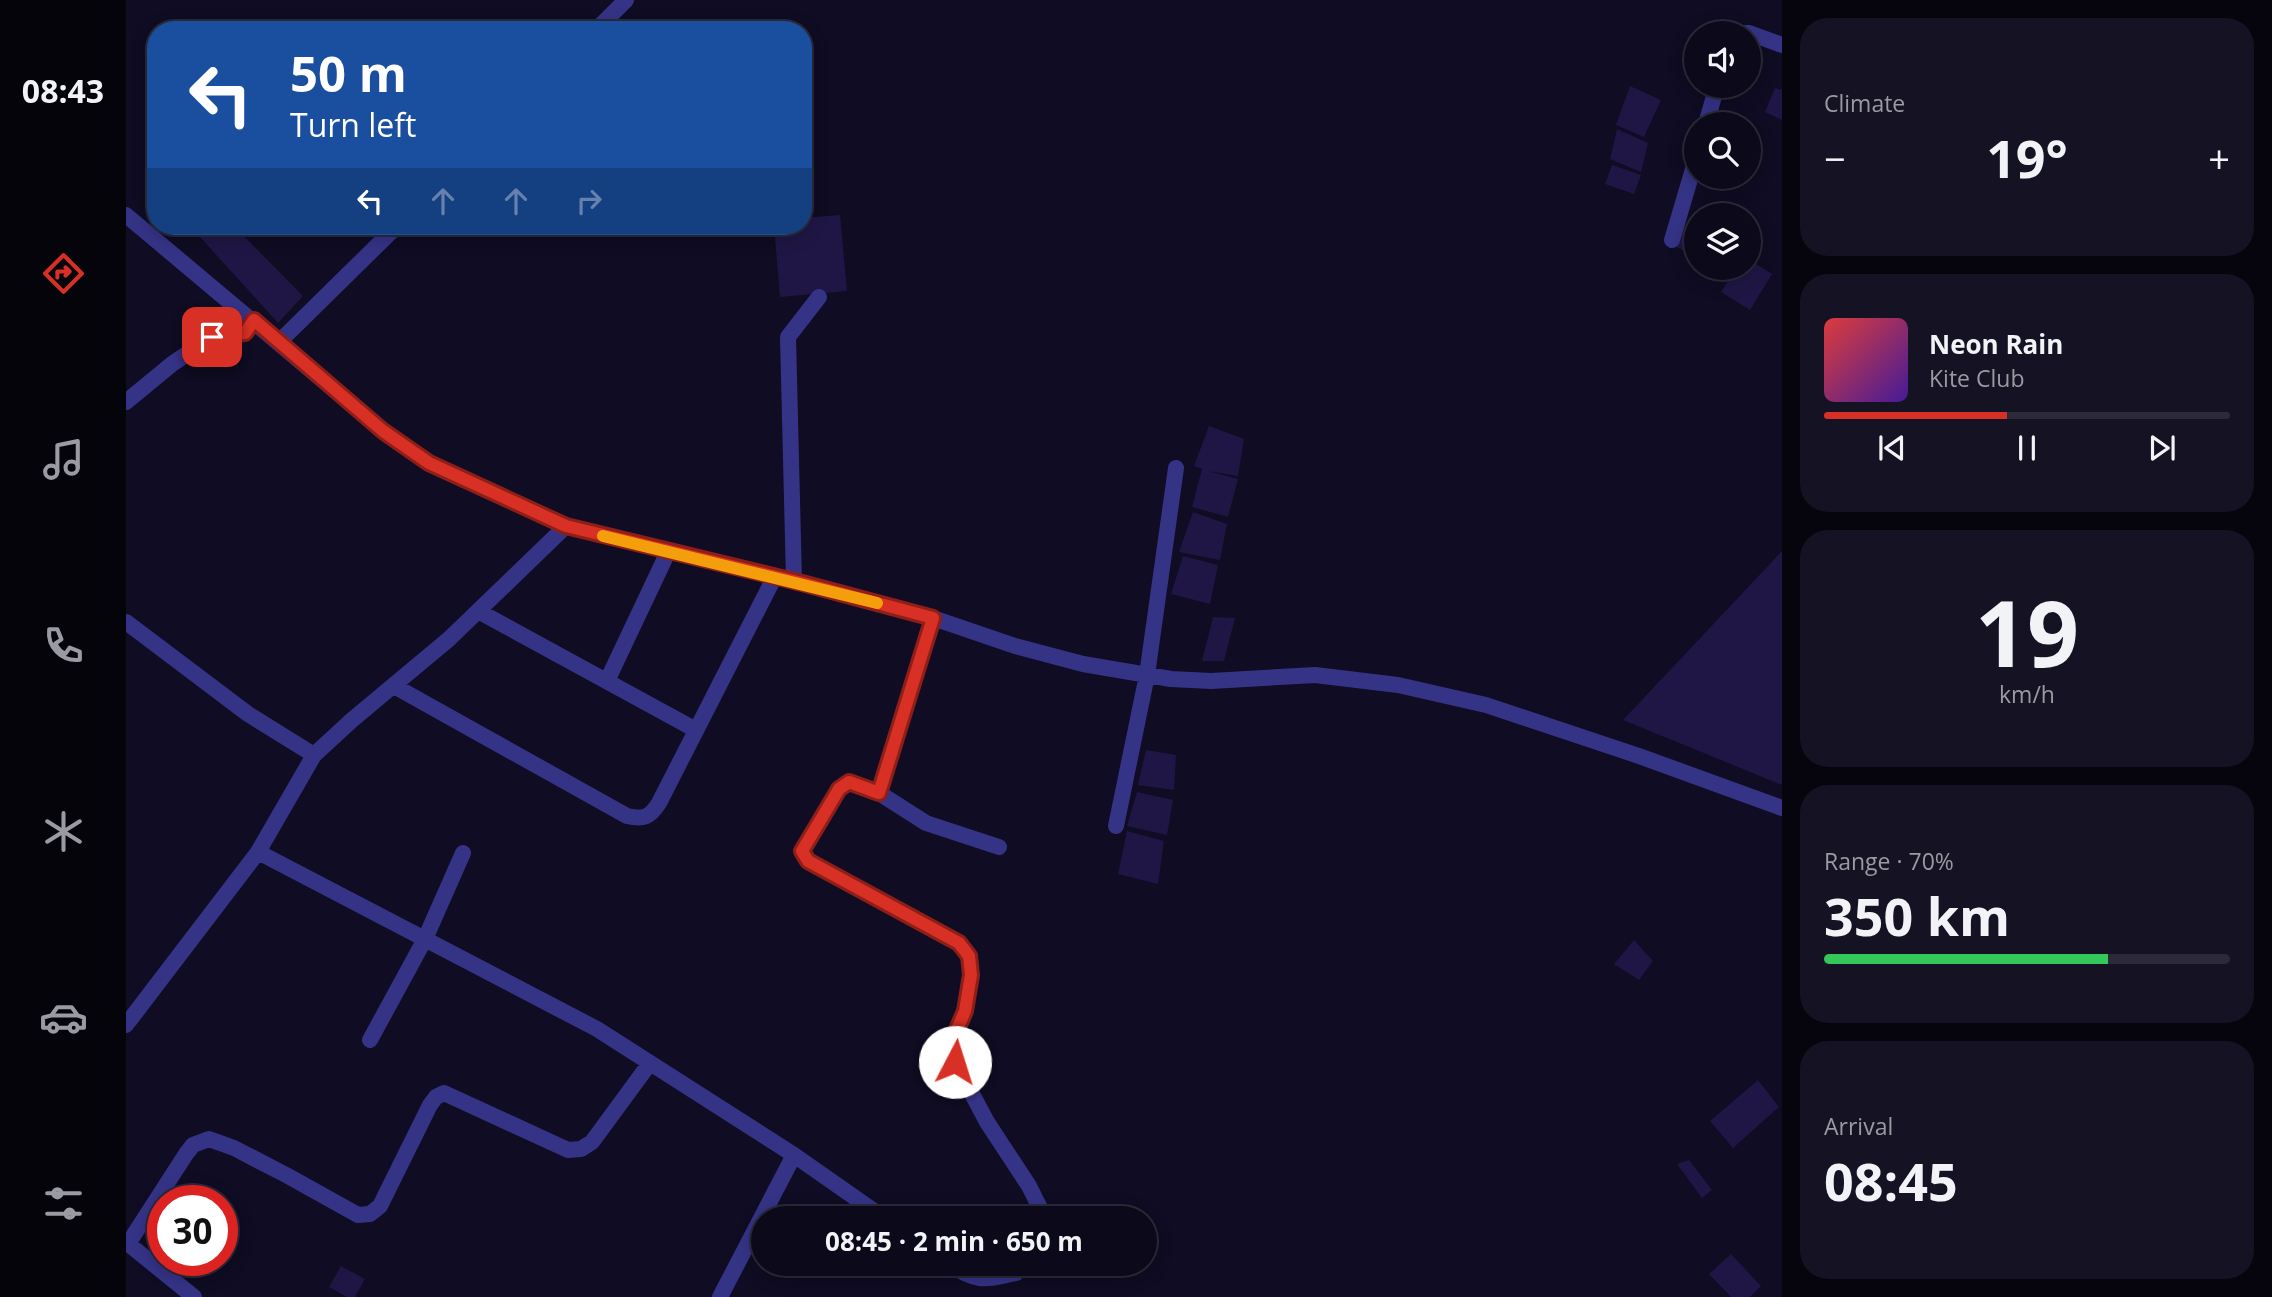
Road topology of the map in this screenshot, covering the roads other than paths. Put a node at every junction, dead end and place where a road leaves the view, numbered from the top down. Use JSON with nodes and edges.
{"nodes":[{"id":1,"x":626,"y":0,"type":"edge"},
{"id":2,"x":605,"y":21,"type":"edge"},
{"id":3,"x":1761,"y":38,"type":"edge"},
{"id":4,"x":1782,"y":46,"type":"edge"},
{"id":5,"x":1687,"y":189,"type":"edge"},
{"id":6,"x":126,"y":215,"type":"edge"},
{"id":7,"x":147,"y":232,"type":"edge"},
{"id":8,"x":150,"y":235,"type":"edge"},
{"id":9,"x":388,"y":235,"type":"edge"},
{"id":10,"x":1672,"y":240,"type":"dead end"},
{"id":11,"x":819,"y":297,"type":"dead end"},
{"id":12,"x":254,"y":320,"type":"junction"},
{"id":13,"x":279,"y":342,"type":"junction"},
{"id":14,"x":126,"y":402,"type":"edge"},
{"id":15,"x":1176,"y":468,"type":"dead end"},
{"id":16,"x":566,"y":526,"type":"junction"},
{"id":17,"x":668,"y":552,"type":"junction"},
{"id":18,"x":775,"y":576,"type":"junction"},
{"id":19,"x":794,"y":581,"type":"junction"},
{"id":20,"x":478,"y":611,"type":"junction"},
{"id":21,"x":933,"y":618,"type":"junction"},
{"id":22,"x":126,"y":622,"type":"edge"},
{"id":23,"x":1147,"y":675,"type":"junction"},
{"id":24,"x":607,"y":681,"type":"junction"},
{"id":25,"x":394,"y":685,"type":"junction"},
{"id":26,"x":696,"y":730,"type":"junction"},
{"id":27,"x":314,"y":755,"type":"junction"},
{"id":28,"x":879,"y":793,"type":"junction"},
{"id":29,"x":1782,"y":808,"type":"edge"},
{"id":30,"x":1116,"y":826,"type":"dead end"},
{"id":31,"x":999,"y":847,"type":"dead end"},
{"id":32,"x":258,"y":852,"type":"junction"},
{"id":33,"x":463,"y":853,"type":"dead end"},
{"id":34,"x":425,"y":939,"type":"junction"},
{"id":35,"x":126,"y":1025,"type":"edge"},
{"id":36,"x":370,"y":1040,"type":"dead end"},
{"id":37,"x":650,"y":1063,"type":"junction"},
{"id":38,"x":794,"y":1154,"type":"junction"},
{"id":39,"x":867,"y":1206,"type":"edge"},
{"id":40,"x":1039,"y":1206,"type":"edge"},
{"id":41,"x":127,"y":1243,"type":"edge"},
{"id":42,"x":967,"y":1276,"type":"edge"},
{"id":43,"x":1003,"y":1276,"type":"edge"},
{"id":44,"x":194,"y":1297,"type":"edge"},
{"id":45,"x":720,"y":1297,"type":"edge"}],
"edges":[{"from":1,"to":2,"type":"street"},
{"from":3,"to":4,"type":"street"},
{"from":5,"to":10,"type":"street"},
{"from":6,"to":7,"type":"street"},
{"from":8,"to":12,"type":"street"},
{"from":9,"to":13,"type":"street"},
{"from":11,"to":19,"type":"street"},
{"from":12,"to":13,"type":"street"},
{"from":12,"to":14,"type":"street"},
{"from":13,"to":16,"type":"street"},
{"from":15,"to":23,"type":"street"},
{"from":16,"to":17,"type":"street"},
{"from":16,"to":20,"type":"street"},
{"from":17,"to":18,"type":"street"},
{"from":17,"to":24,"type":"street"},
{"from":18,"to":19,"type":"street"},
{"from":18,"to":26,"type":"street"},
{"from":19,"to":21,"type":"street"},
{"from":20,"to":24,"type":"street"},
{"from":20,"to":25,"type":"street"},
{"from":21,"to":23,"type":"street"},
{"from":21,"to":28,"type":"street"},
{"from":22,"to":27,"type":"street"},
{"from":23,"to":29,"type":"street"},
{"from":23,"to":30,"type":"street"},
{"from":24,"to":26,"type":"street"},
{"from":25,"to":26,"type":"street"},
{"from":25,"to":27,"type":"street"},
{"from":27,"to":32,"type":"street"},
{"from":28,"to":31,"type":"street"},
{"from":28,"to":40,"type":"street"},
{"from":32,"to":34,"type":"street"},
{"from":32,"to":35,"type":"street"},
{"from":33,"to":34,"type":"street"},
{"from":34,"to":36,"type":"street"},
{"from":34,"to":37,"type":"street"},
{"from":37,"to":38,"type":"street"},
{"from":37,"to":41,"type":"street"},
{"from":38,"to":39,"type":"street"},
{"from":38,"to":45,"type":"street"},
{"from":41,"to":44,"type":"street"},
{"from":42,"to":43,"type":"street"}]}
